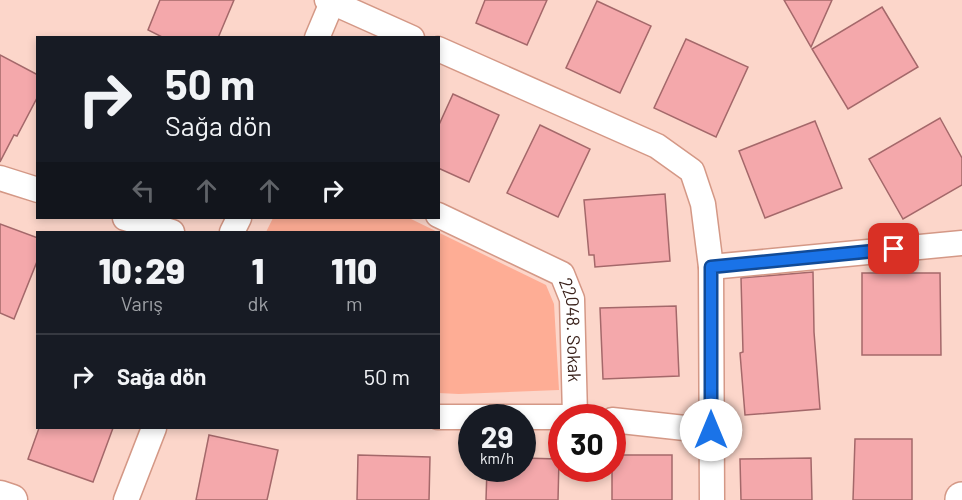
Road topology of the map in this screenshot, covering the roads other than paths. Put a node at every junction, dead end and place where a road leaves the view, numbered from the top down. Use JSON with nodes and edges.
{"nodes":[{"id":1,"x":330,"y":1,"type":"edge"},
{"id":2,"x":318,"y":36,"type":"edge"},
{"id":3,"x":408,"y":36,"type":"edge"},
{"id":4,"x":440,"y":50,"type":"edge"},
{"id":5,"x":0,"y":178,"type":"edge"},
{"id":6,"x":36,"y":189,"type":"edge"},
{"id":7,"x":440,"y":216,"type":"edge"},
{"id":8,"x":127,"y":219,"type":"edge"},
{"id":9,"x":169,"y":231,"type":"edge"},
{"id":10,"x":962,"y":243,"type":"edge"},
{"id":11,"x":711,"y":267,"type":"junction"},
{"id":12,"x":575,"y":404,"type":"edge"},
{"id":13,"x":548,"y":416,"type":"edge"},
{"id":14,"x":440,"y":417,"type":"edge"},
{"id":15,"x":626,"y":421,"type":"edge"},
{"id":16,"x":154,"y":429,"type":"edge"},
{"id":17,"x":711,"y":430,"type":"junction"},
{"id":18,"x":0,"y":496,"type":"edge"},
{"id":19,"x":12,"y":500,"type":"edge"},
{"id":20,"x":126,"y":500,"type":"edge"},
{"id":21,"x":712,"y":500,"type":"edge"}],
"edges":[{"from":1,"to":2,"type":"street"},
{"from":1,"to":3,"type":"street"},
{"from":4,"to":11,"type":"street"},
{"from":5,"to":6,"type":"street"},
{"from":7,"to":12,"type":"street","name":"22048. Sokak"},
{"from":8,"to":9,"type":"street"},
{"from":10,"to":11,"type":"street"},
{"from":11,"to":17,"type":"street"},
{"from":13,"to":14,"type":"street"},
{"from":15,"to":17,"type":"street"},
{"from":16,"to":20,"type":"street"},
{"from":17,"to":21,"type":"street"},
{"from":18,"to":19,"type":"street"}]}
